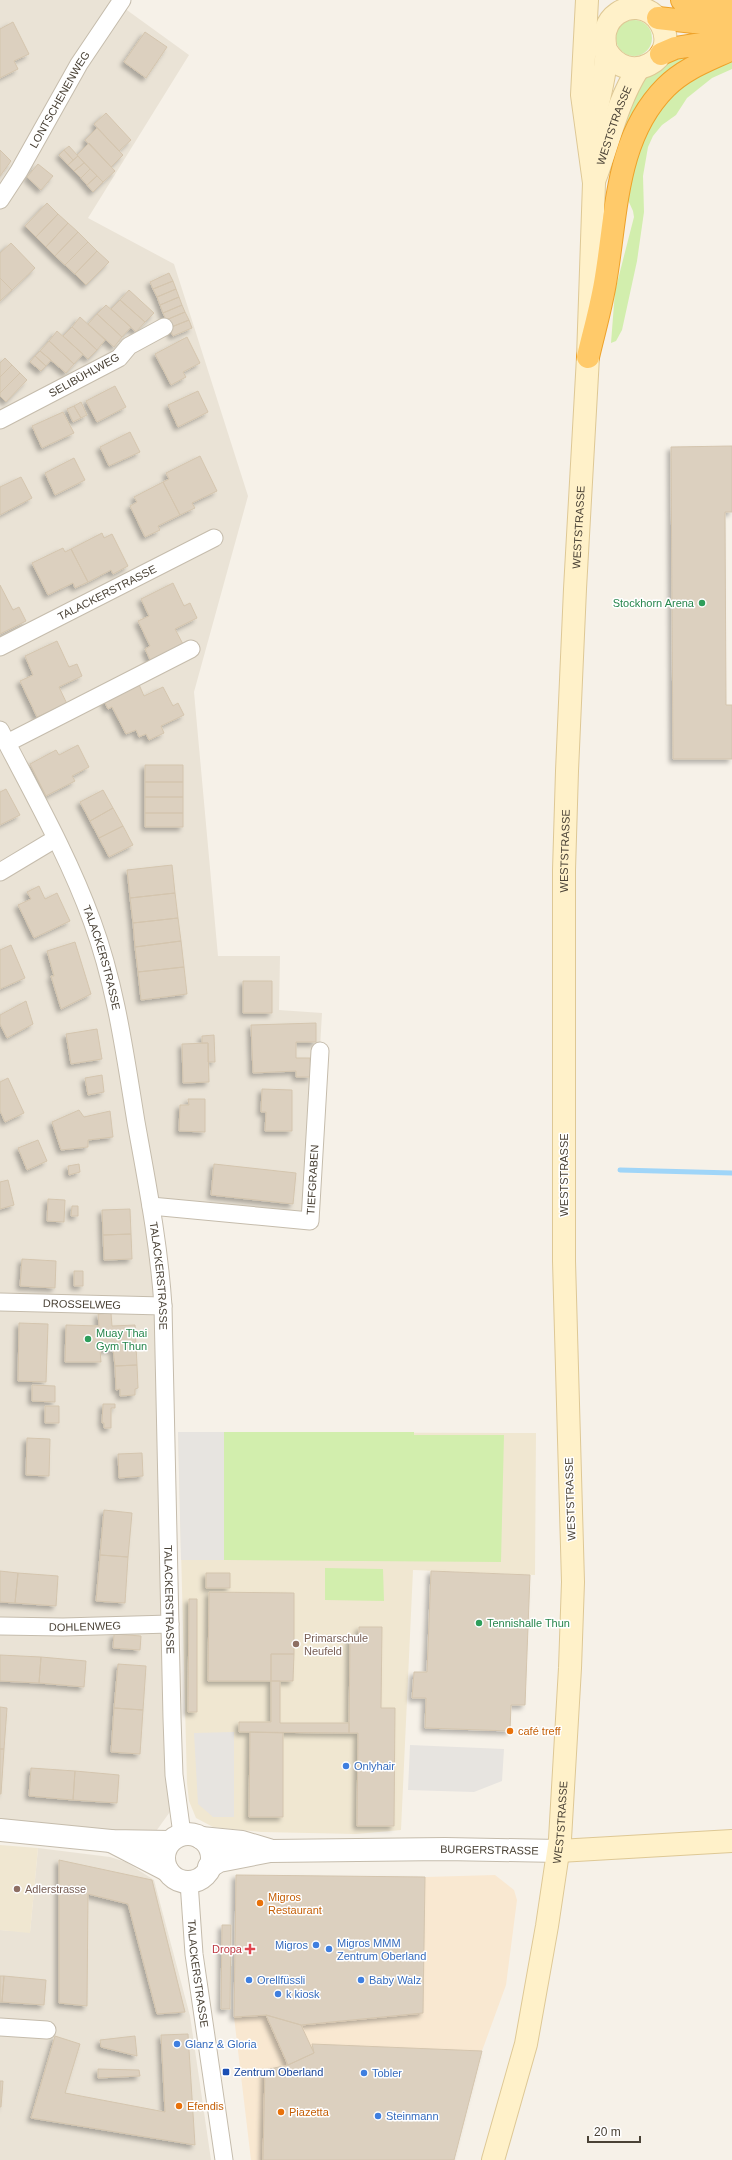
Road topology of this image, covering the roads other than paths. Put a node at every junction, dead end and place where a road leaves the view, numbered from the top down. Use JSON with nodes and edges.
{"nodes":[{"id":1,"x":122,"y":0,"type":"edge"},
{"id":2,"x":587,"y":0,"type":"edge"},
{"id":3,"x":682,"y":0,"type":"edge"},
{"id":4,"x":612,"y":9,"type":"edge"},
{"id":5,"x":648,"y":10,"type":"edge"},
{"id":6,"x":732,"y":10,"type":"edge"},
{"id":7,"x":732,"y":20,"type":"edge"},
{"id":8,"x":732,"y":39,"type":"edge"},
{"id":9,"x":732,"y":49,"type":"edge"},
{"id":10,"x":606,"y":50,"type":"junction"},
{"id":11,"x":661,"y":54,"type":"junction"},
{"id":12,"x":638,"y":69,"type":"junction"},
{"id":13,"x":588,"y":139,"type":"junction"},
{"id":14,"x":594,"y":183,"type":"junction"},
{"id":15,"x":0,"y":200,"type":"edge"},
{"id":16,"x":164,"y":326,"type":"dead end"},
{"id":17,"x":588,"y":357,"type":"junction"},
{"id":18,"x":0,"y":420,"type":"edge"},
{"id":19,"x":214,"y":538,"type":"dead end"},
{"id":20,"x":0,"y":647,"type":"edge"},
{"id":21,"x":191,"y":649,"type":"dead end"},
{"id":22,"x":4,"y":736,"type":"edge"},
{"id":23,"x":55,"y":839,"type":"junction"},
{"id":24,"x":0,"y":872,"type":"edge"},
{"id":25,"x":320,"y":1051,"type":"dead end"},
{"id":26,"x":151,"y":1206,"type":"junction"},
{"id":27,"x":0,"y":1302,"type":"edge"},
{"id":28,"x":163,"y":1306,"type":"junction"},
{"id":29,"x":170,"y":1624,"type":"junction"},
{"id":30,"x":0,"y":1626,"type":"edge"},
{"id":31,"x":0,"y":1830,"type":"edge"},
{"id":32,"x":184,"y":1838,"type":"junction"},
{"id":33,"x":111,"y":1841,"type":"junction"},
{"id":34,"x":732,"y":1841,"type":"edge"},
{"id":35,"x":270,"y":1851,"type":"junction"},
{"id":36,"x":558,"y":1851,"type":"junction"},
{"id":37,"x":209,"y":1867,"type":"junction"},
{"id":38,"x":167,"y":1870,"type":"junction"},
{"id":39,"x":189,"y":1882,"type":"junction"},
{"id":40,"x":0,"y":2027,"type":"edge"},
{"id":41,"x":47,"y":2030,"type":"dead end"},
{"id":42,"x":224,"y":2160,"type":"edge"},
{"id":43,"x":493,"y":2160,"type":"edge"}],
"edges":[{"from":1,"to":15,"type":"street","name":"LONTSCHENENWEG"},
{"from":2,"to":13,"type":"main road"},
{"from":3,"to":6,"type":"highway"},
{"from":4,"to":5,"type":"main road","name":"WESTSTRASSE"},
{"from":4,"to":10,"type":"main road","name":"WESTSTRASSE"},
{"from":5,"to":7,"type":"highway"},
{"from":5,"to":11,"type":"main road"},
{"from":8,"to":11,"type":"highway"},
{"from":9,"to":17,"type":"highway"},
{"from":10,"to":12,"type":"main road"},
{"from":10,"to":13,"type":"main road","name":"WESTSTRASSE"},
{"from":11,"to":12,"type":"main road"},
{"from":12,"to":14,"type":"main road","name":"WESTSTRASSE"},
{"from":13,"to":14,"type":"main road","name":"WESTSTRASSE"},
{"from":14,"to":17,"type":"main road","name":"WESTSTRASSE"},
{"from":16,"to":18,"type":"street","name":"SELIBÜHLWEG"},
{"from":17,"to":36,"type":"main road","name":"WESTSTRASSE"},
{"from":19,"to":20,"type":"street","name":"TALACKERSTRASSE"},
{"from":21,"to":22,"type":"street","name":"TALACKERSTRASSE"},
{"from":22,"to":23,"type":"street","name":"TALACKERSTRASSE"},
{"from":23,"to":24,"type":"street"},
{"from":23,"to":26,"type":"street","name":"TALACKERSTRASSE"},
{"from":25,"to":26,"type":"street","name":"TIEFGRABEN"},
{"from":26,"to":28,"type":"street","name":"TALACKERSTRASSE"},
{"from":27,"to":28,"type":"street","name":"DROSSELWEG"},
{"from":28,"to":29,"type":"street","name":"TALACKERSTRASSE"},
{"from":29,"to":30,"type":"street","name":"DOHLENWEG"},
{"from":29,"to":32,"type":"street","name":"TALACKERSTRASSE"},
{"from":31,"to":33,"type":"street"},
{"from":32,"to":33,"type":"street"},
{"from":32,"to":35,"type":"street","name":"BURGERSTRASSE"},
{"from":32,"to":37,"type":"street"},
{"from":32,"to":38,"type":"street"},
{"from":33,"to":38,"type":"street"},
{"from":34,"to":36,"type":"main road","name":"BURGERSTRASSE"},
{"from":35,"to":36,"type":"street","name":"BURGERSTRASSE"},
{"from":35,"to":37,"type":"street","name":"BURGERSTRASSE"},
{"from":36,"to":43,"type":"main road","name":"WESTSTRASSE"},
{"from":37,"to":39,"type":"street"},
{"from":38,"to":39,"type":"street"},
{"from":39,"to":42,"type":"street","name":"TALACKERSTRASSE"},
{"from":40,"to":41,"type":"street"}]}
